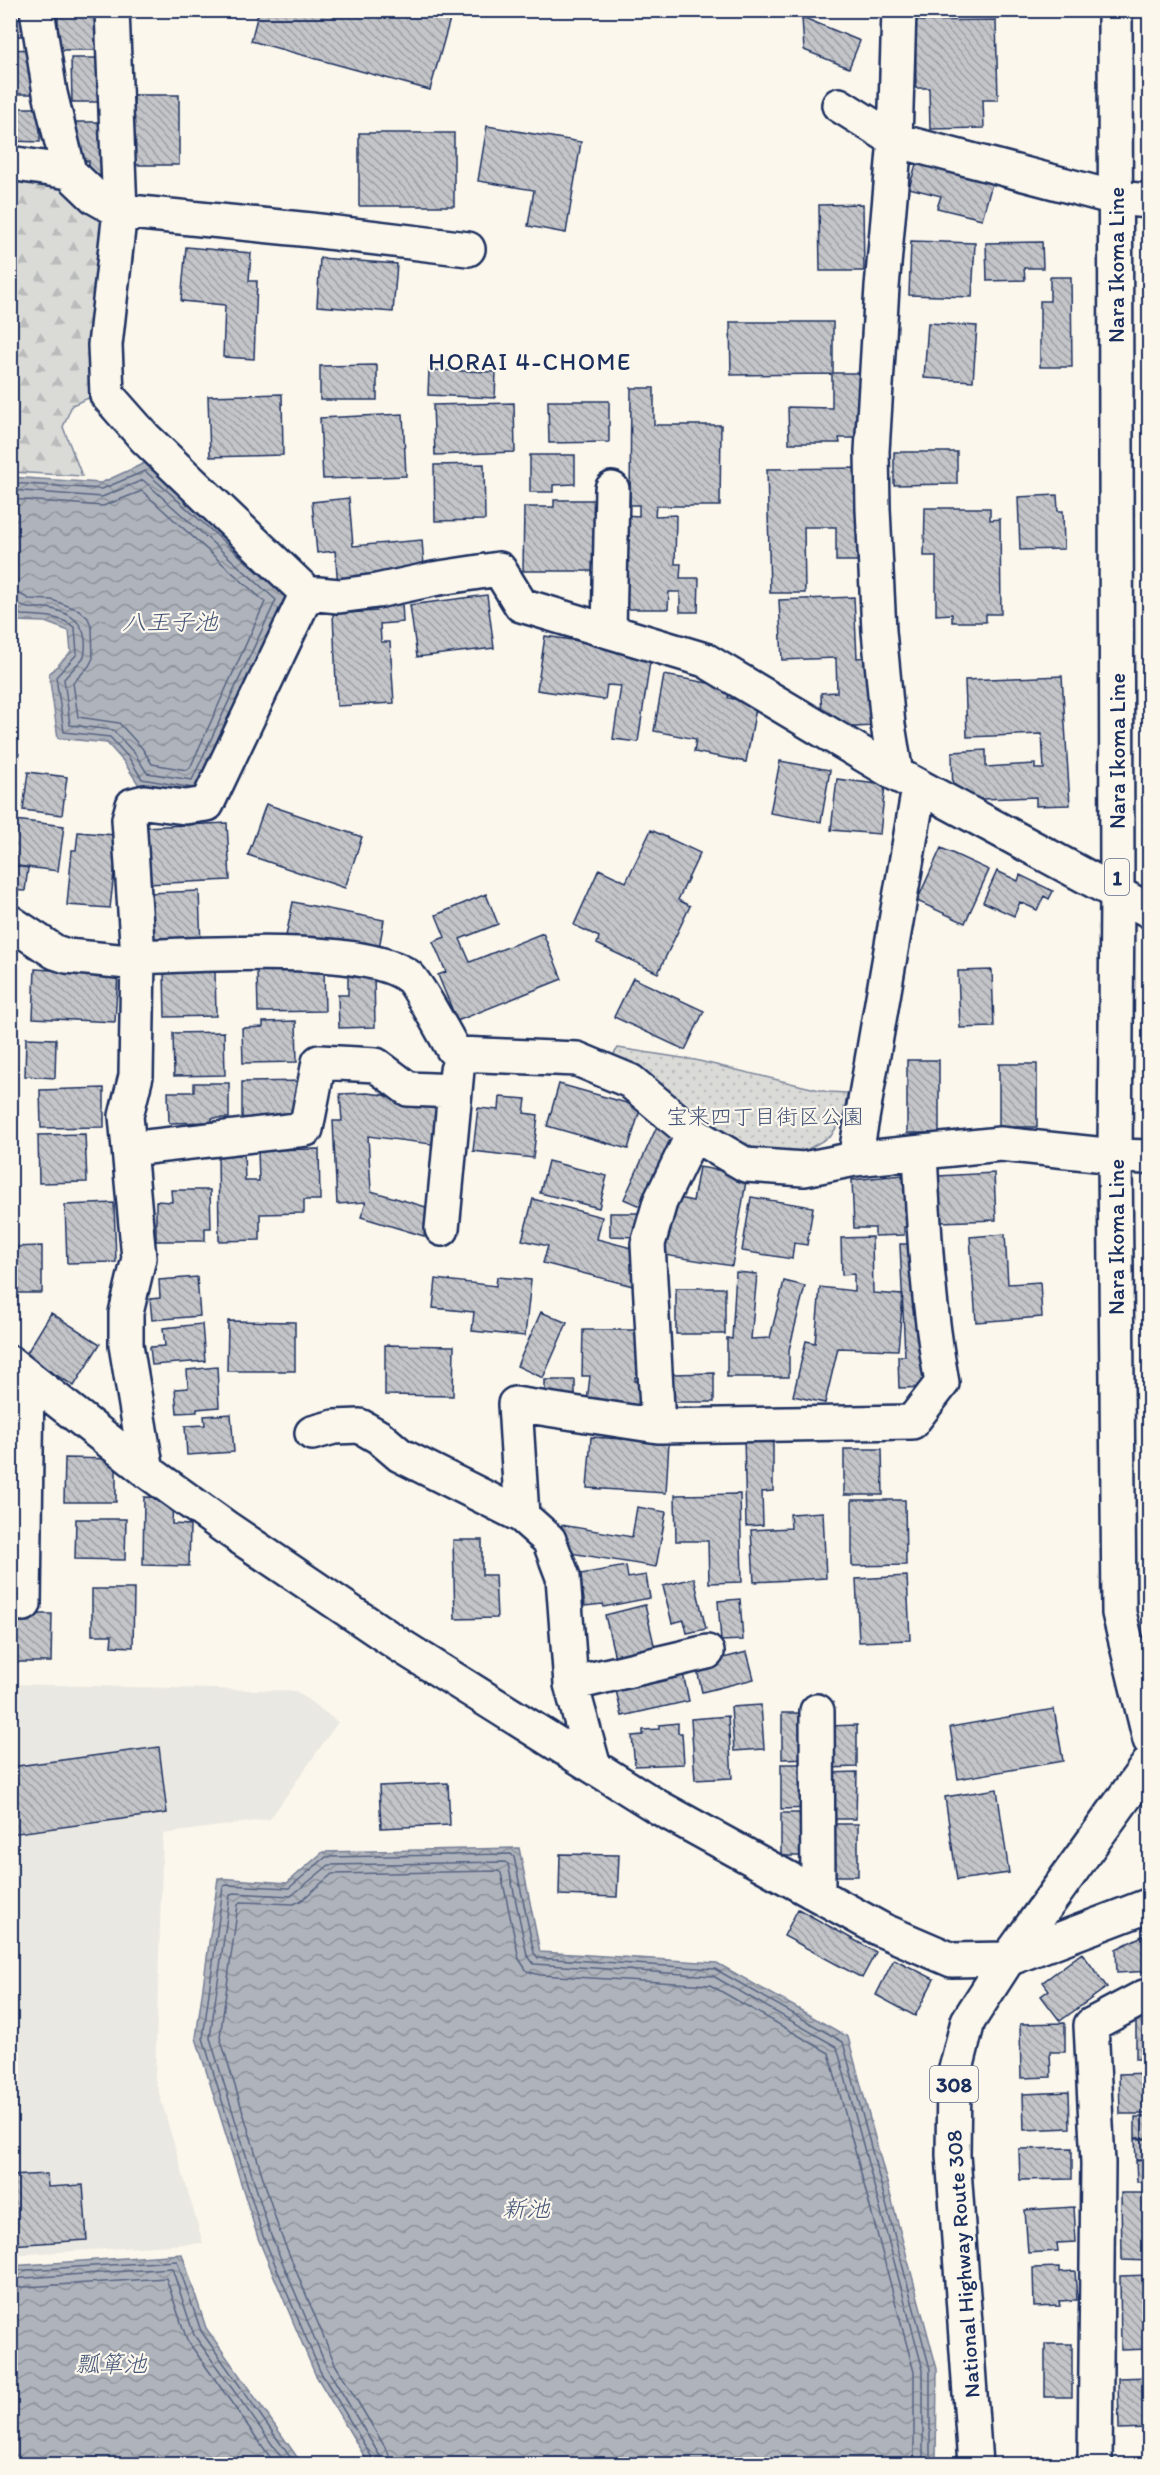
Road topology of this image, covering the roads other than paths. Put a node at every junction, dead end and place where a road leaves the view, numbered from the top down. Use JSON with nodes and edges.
{"nodes":[{"id":1,"x":37,"y":10,"type":"edge"},
{"id":2,"x":112,"y":10,"type":"edge"},
{"id":3,"x":899,"y":10,"type":"edge"},
{"id":4,"x":1115,"y":10,"type":"edge"},
{"id":5,"x":839,"y":105,"type":"dead end"},
{"id":6,"x":895,"y":140,"type":"junction"},
{"id":7,"x":10,"y":163,"type":"edge"},
{"id":8,"x":69,"y":172,"type":"junction"},
{"id":9,"x":1115,"y":198,"type":"junction"},
{"id":10,"x":1149,"y":201,"type":"edge"},
{"id":11,"x":120,"y":211,"type":"junction"},
{"id":12,"x":468,"y":249,"type":"dead end"},
{"id":13,"x":612,"y":489,"type":"dead end"},
{"id":14,"x":307,"y":593,"type":"junction"},
{"id":15,"x":609,"y":631,"type":"junction"},
{"id":16,"x":908,"y":781,"type":"junction"},
{"id":17,"x":1117,"y":894,"type":"junction"},
{"id":18,"x":1149,"y":911,"type":"edge"},
{"id":19,"x":10,"y":922,"type":"edge"},
{"id":20,"x":138,"y":960,"type":"junction"},
{"id":21,"x":459,"y":1054,"type":"junction"},
{"id":22,"x":455,"y":1091,"type":"junction"},
{"id":23,"x":693,"y":1134,"type":"junction"},
{"id":24,"x":129,"y":1149,"type":"junction"},
{"id":25,"x":920,"y":1154,"type":"junction"},
{"id":26,"x":1115,"y":1156,"type":"junction"},
{"id":27,"x":1149,"y":1157,"type":"edge"},
{"id":28,"x":855,"y":1159,"type":"junction"},
{"id":29,"x":442,"y":1229,"type":"dead end"},
{"id":30,"x":19,"y":1370,"type":"edge"},
{"id":31,"x":10,"y":1424,"type":"edge"},
{"id":32,"x":658,"y":1426,"type":"junction"},
{"id":33,"x":312,"y":1433,"type":"dead end"},
{"id":34,"x":147,"y":1471,"type":"junction"},
{"id":35,"x":522,"y":1516,"type":"junction"},
{"id":36,"x":24,"y":1604,"type":"dead end"},
{"id":37,"x":707,"y":1652,"type":"dead end"},
{"id":38,"x":571,"y":1684,"type":"junction"},
{"id":39,"x":818,"y":1711,"type":"dead end"},
{"id":40,"x":1149,"y":1740,"type":"edge"},
{"id":41,"x":1149,"y":1762,"type":"edge"},
{"id":42,"x":594,"y":1767,"type":"junction"},
{"id":43,"x":818,"y":1894,"type":"junction"},
{"id":44,"x":1149,"y":1905,"type":"edge"},
{"id":45,"x":1008,"y":1959,"type":"junction"},
{"id":46,"x":1149,"y":1997,"type":"edge"},
{"id":47,"x":975,"y":2464,"type":"edge"},
{"id":48,"x":1095,"y":2464,"type":"edge"}],
"edges":[{"from":1,"to":8,"type":"main road"},
{"from":2,"to":11,"type":"main road"},
{"from":3,"to":6,"type":"main road"},
{"from":4,"to":9,"type":"main road","name":"Nara Ikoma Line","number":"1"},
{"from":5,"to":6,"type":"main road"},
{"from":6,"to":9,"type":"main road"},
{"from":6,"to":16,"type":"main road"},
{"from":7,"to":8,"type":"main road"},
{"from":8,"to":11,"type":"main road"},
{"from":9,"to":10,"type":"main road"},
{"from":9,"to":17,"type":"main road","name":"Nara Ikoma Line","number":"1"},
{"from":11,"to":12,"type":"main road"},
{"from":11,"to":14,"type":"main road"},
{"from":13,"to":15,"type":"main road"},
{"from":14,"to":15,"type":"main road"},
{"from":14,"to":20,"type":"main road"},
{"from":15,"to":16,"type":"main road"},
{"from":16,"to":17,"type":"main road"},
{"from":16,"to":28,"type":"main road"},
{"from":17,"to":18,"type":"main road"},
{"from":17,"to":26,"type":"main road","name":"Nara Ikoma Line","number":"1"},
{"from":19,"to":20,"type":"main road"},
{"from":20,"to":21,"type":"main road"},
{"from":20,"to":24,"type":"main road"},
{"from":21,"to":22,"type":"main road"},
{"from":21,"to":23,"type":"main road"},
{"from":22,"to":24,"type":"main road"},
{"from":22,"to":29,"type":"main road"},
{"from":23,"to":28,"type":"main road"},
{"from":23,"to":32,"type":"main road"},
{"from":24,"to":34,"type":"main road"},
{"from":25,"to":26,"type":"main road"},
{"from":25,"to":28,"type":"main road"},
{"from":25,"to":32,"type":"main road"},
{"from":26,"to":27,"type":"main road"},
{"from":26,"to":40,"type":"main road","name":"Nara Ikoma Line","number":"1"},
{"from":30,"to":31,"type":"main road"},
{"from":30,"to":34,"type":"main road"},
{"from":30,"to":36,"type":"main road"},
{"from":32,"to":35,"type":"main road"},
{"from":33,"to":35,"type":"main road"},
{"from":34,"to":42,"type":"main road"},
{"from":35,"to":38,"type":"main road"},
{"from":37,"to":38,"type":"main road"},
{"from":38,"to":42,"type":"main road"},
{"from":39,"to":43,"type":"main road"},
{"from":41,"to":45,"type":"main road","name":"National Highway Route 308","number":"308"},
{"from":42,"to":43,"type":"main road"},
{"from":43,"to":45,"type":"main road"},
{"from":44,"to":45,"type":"main road"},
{"from":45,"to":47,"type":"main road","name":"National Highway Route 308","number":"308"},
{"from":46,"to":48,"type":"main road"}]}
